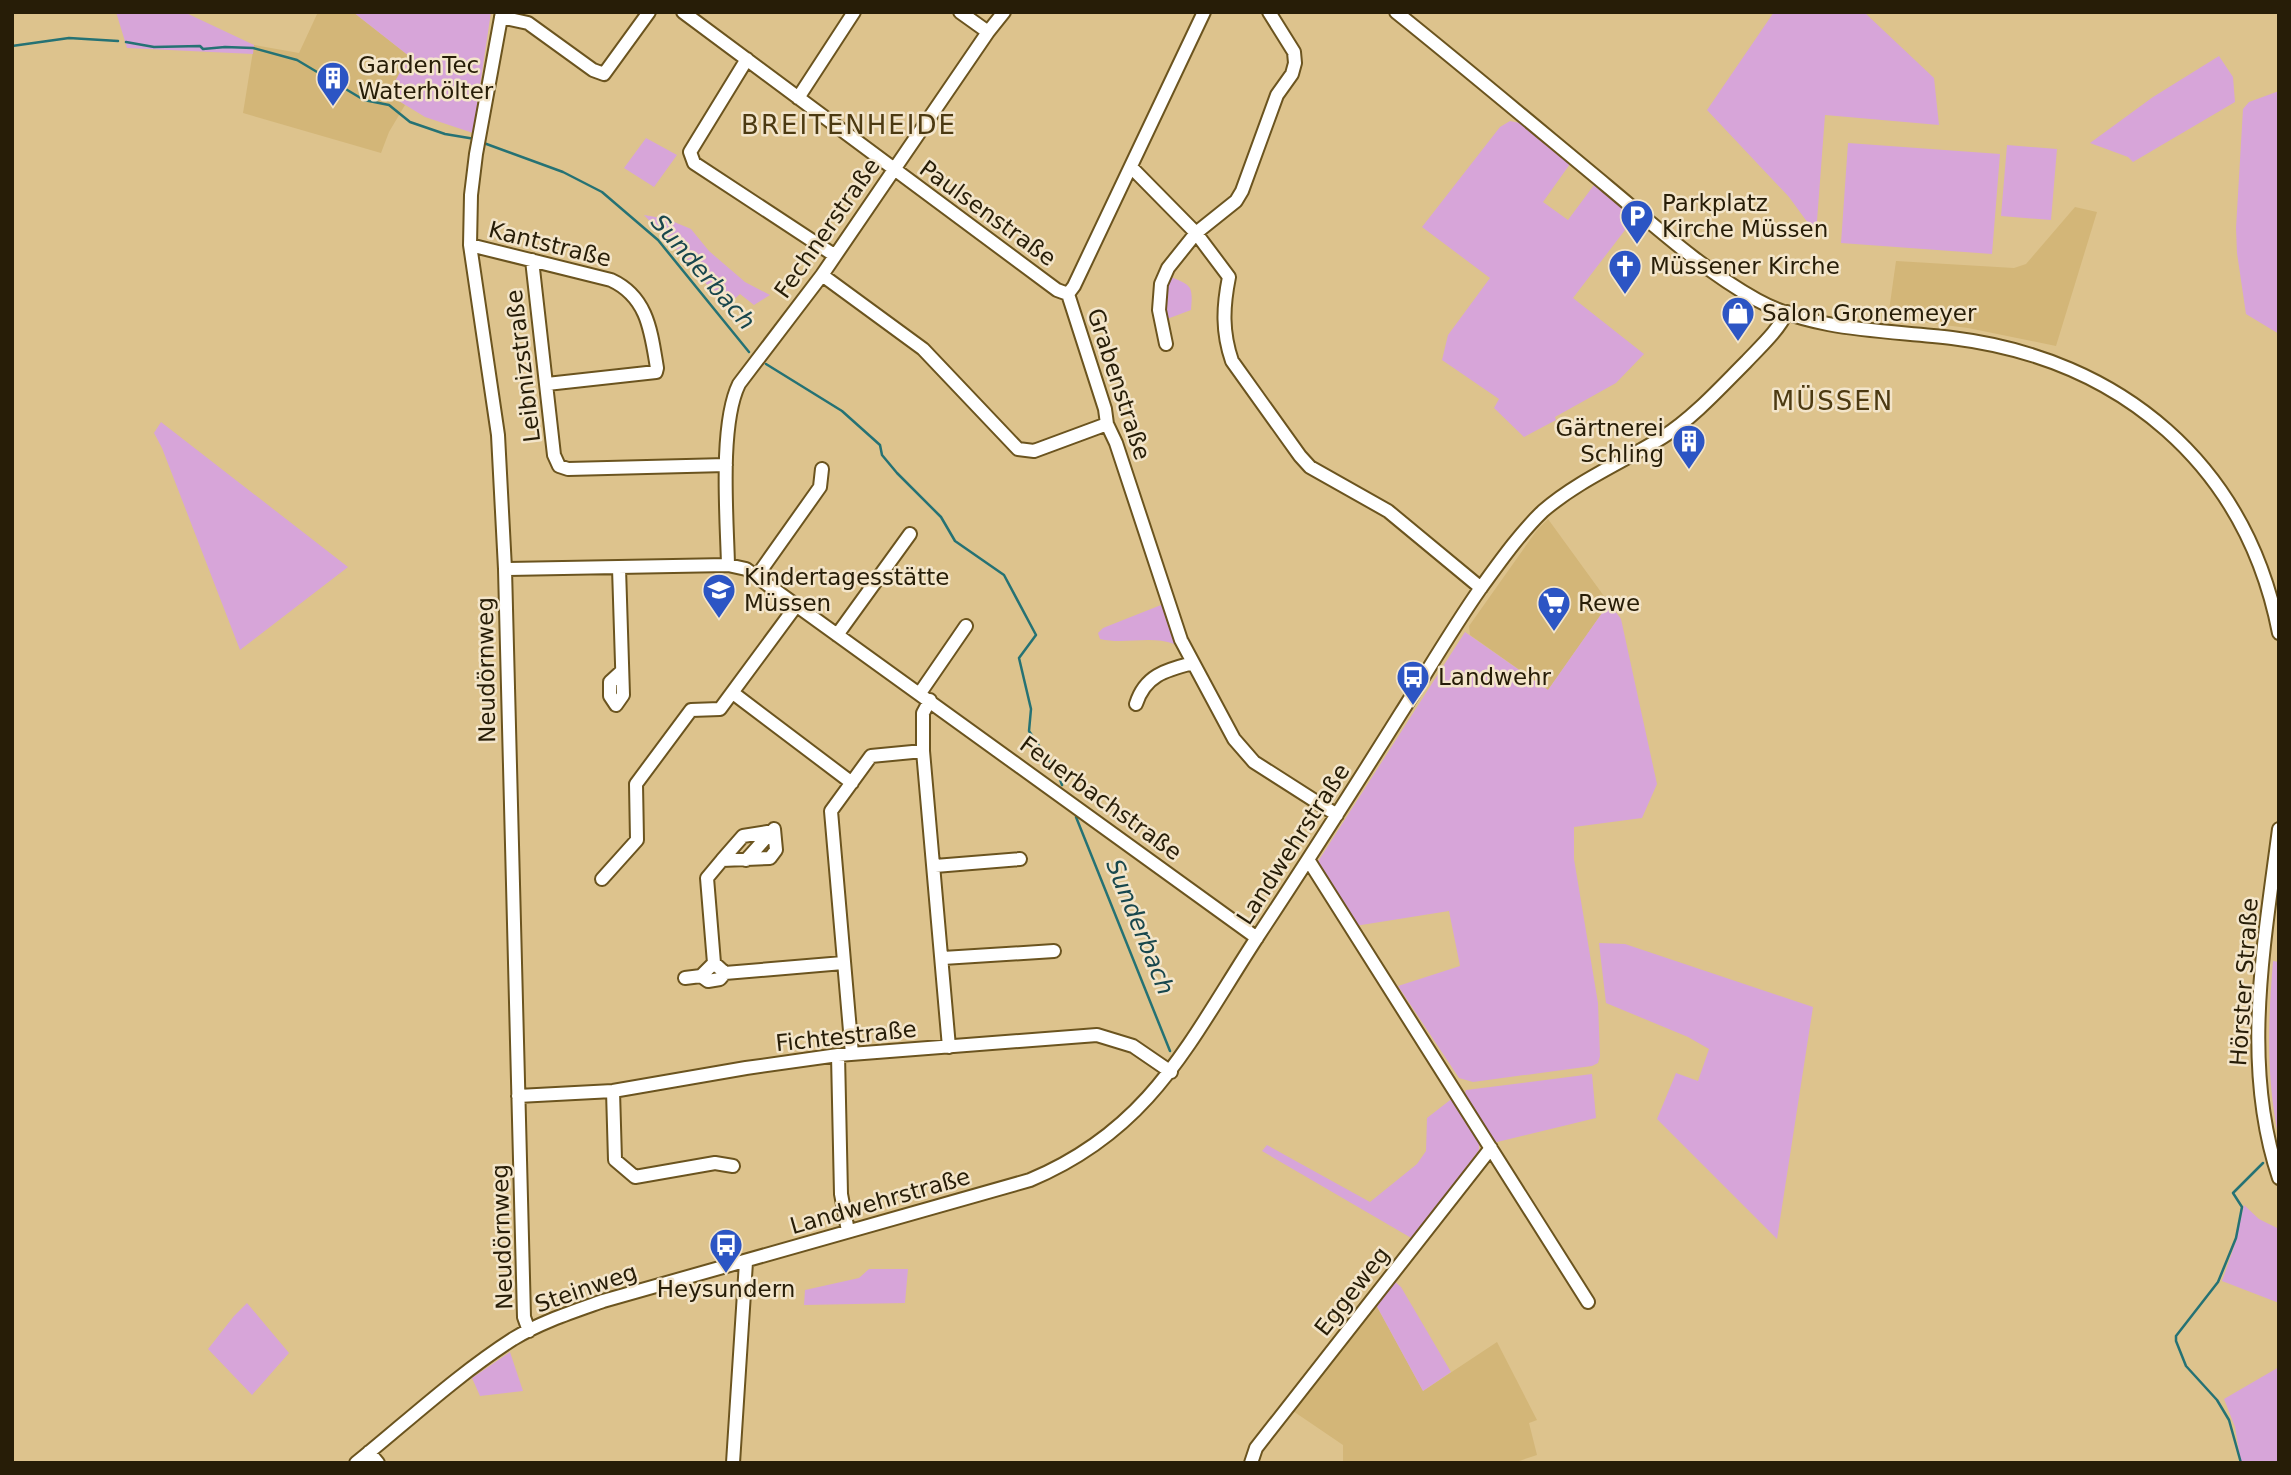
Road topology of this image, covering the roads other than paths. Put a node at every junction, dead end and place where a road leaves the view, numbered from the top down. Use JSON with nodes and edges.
{"nodes":[{"id":1,"x":649,"y":12,"type":"edge"},
{"id":2,"x":683,"y":12,"type":"edge"},
{"id":3,"x":707,"y":12,"type":"edge"},
{"id":4,"x":854,"y":12,"type":"edge"},
{"id":5,"x":960,"y":12,"type":"edge"},
{"id":6,"x":1004,"y":12,"type":"edge"},
{"id":7,"x":1204,"y":12,"type":"edge"},
{"id":8,"x":1269,"y":12,"type":"edge"},
{"id":9,"x":1396,"y":12,"type":"edge"},
{"id":10,"x":502,"y":14,"type":"edge"},
{"id":11,"x":698,"y":24,"type":"junction"},
{"id":12,"x":988,"y":32,"type":"junction"},
{"id":13,"x":747,"y":59,"type":"junction"},
{"id":14,"x":798,"y":98,"type":"junction"},
{"id":15,"x":1131,"y":167,"type":"junction"},
{"id":16,"x":894,"y":170,"type":"junction"},
{"id":17,"x":1196,"y":233,"type":"junction"},
{"id":18,"x":470,"y":245,"type":"junction"},
{"id":19,"x":834,"y":255,"type":"junction"},
{"id":20,"x":532,"y":260,"type":"junction"},
{"id":21,"x":821,"y":275,"type":"junction"},
{"id":22,"x":1068,"y":294,"type":"junction"},
{"id":23,"x":1787,"y":312,"type":"junction"},
{"id":24,"x":1166,"y":344,"type":"dead end"},
{"id":25,"x":547,"y":384,"type":"junction"},
{"id":26,"x":1107,"y":424,"type":"junction"},
{"id":27,"x":726,"y":466,"type":"junction"},
{"id":28,"x":822,"y":469,"type":"dead end"},
{"id":29,"x":910,"y":534,"type":"dead end"},
{"id":30,"x":728,"y":565,"type":"junction"},
{"id":31,"x":619,"y":568,"type":"junction"},
{"id":32,"x":505,"y":569,"type":"junction"},
{"id":33,"x":757,"y":576,"type":"junction"},
{"id":34,"x":1481,"y":588,"type":"junction"},
{"id":35,"x":2275,"y":602,"type":"edge"},
{"id":36,"x":796,"y":606,"type":"junction"},
{"id":37,"x":966,"y":626,"type":"dead end"},
{"id":38,"x":2279,"y":634,"type":"edge"},
{"id":39,"x":837,"y":635,"type":"junction"},
{"id":40,"x":1194,"y":663,"type":"junction"},
{"id":41,"x":622,"y":671,"type":"dead end"},
{"id":42,"x":733,"y":693,"type":"junction"},
{"id":43,"x":925,"y":696,"type":"junction"},
{"id":44,"x":1136,"y":704,"type":"dead end"},
{"id":45,"x":923,"y":751,"type":"junction"},
{"id":46,"x":852,"y":783,"type":"junction"},
{"id":47,"x":1337,"y":815,"type":"junction"},
{"id":48,"x":2279,"y":829,"type":"edge"},
{"id":49,"x":739,"y":840,"type":"junction"},
{"id":50,"x":750,"y":856,"type":"junction"},
{"id":51,"x":1020,"y":859,"type":"dead end"},
{"id":52,"x":722,"y":860,"type":"junction"},
{"id":53,"x":1309,"y":860,"type":"junction"},
{"id":54,"x":935,"y":866,"type":"junction"},
{"id":55,"x":601,"y":879,"type":"dead end"},
{"id":56,"x":1257,"y":938,"type":"junction"},
{"id":57,"x":1054,"y":951,"type":"dead end"},
{"id":58,"x":943,"y":958,"type":"junction"},
{"id":59,"x":714,"y":962,"type":"junction"},
{"id":60,"x":843,"y":962,"type":"junction"},
{"id":61,"x":725,"y":973,"type":"junction"},
{"id":62,"x":701,"y":976,"type":"junction"},
{"id":63,"x":685,"y":978,"type":"dead end"},
{"id":64,"x":950,"y":1047,"type":"junction"},
{"id":65,"x":852,"y":1054,"type":"junction"},
{"id":66,"x":838,"y":1055,"type":"junction"},
{"id":67,"x":1171,"y":1072,"type":"junction"},
{"id":68,"x":613,"y":1091,"type":"junction"},
{"id":69,"x":519,"y":1096,"type":"junction"},
{"id":70,"x":1491,"y":1148,"type":"junction"},
{"id":71,"x":733,"y":1166,"type":"dead end"},
{"id":72,"x":2279,"y":1178,"type":"edge"},
{"id":73,"x":848,"y":1231,"type":"junction"},
{"id":74,"x":746,"y":1262,"type":"junction"},
{"id":75,"x":1588,"y":1302,"type":"dead end"},
{"id":76,"x":529,"y":1331,"type":"junction"},
{"id":77,"x":369,"y":1452,"type":"junction"},
{"id":78,"x":356,"y":1463,"type":"edge"},
{"id":79,"x":378,"y":1463,"type":"edge"},
{"id":80,"x":733,"y":1463,"type":"edge"},
{"id":81,"x":1251,"y":1463,"type":"edge"}],
"edges":[{"from":1,"to":10,"type":"street"},
{"from":2,"to":11,"type":"street","name":"Paulsenstraße"},
{"from":3,"to":11,"type":"street"},
{"from":4,"to":14,"type":"street"},
{"from":5,"to":12,"type":"street"},
{"from":6,"to":12,"type":"street","name":"Fechnerstraße"},
{"from":7,"to":15,"type":"street","name":"Grabenstraße"},
{"from":8,"to":17,"type":"street"},
{"from":9,"to":23,"type":"street"},
{"from":10,"to":18,"type":"street","name":"Neudörnweg"},
{"from":11,"to":13,"type":"street","name":"Paulsenstraße"},
{"from":12,"to":16,"type":"street","name":"Fechnerstraße"},
{"from":13,"to":14,"type":"street","name":"Paulsenstraße"},
{"from":13,"to":19,"type":"street"},
{"from":14,"to":16,"type":"street","name":"Paulsenstraße"},
{"from":15,"to":17,"type":"street"},
{"from":15,"to":22,"type":"street","name":"Grabenstraße"},
{"from":16,"to":19,"type":"street","name":"Fechnerstraße"},
{"from":16,"to":22,"type":"street","name":"Paulsenstraße"},
{"from":17,"to":24,"type":"street"},
{"from":17,"to":34,"type":"street"},
{"from":18,"to":20,"type":"street","name":"Kantstraße"},
{"from":18,"to":32,"type":"street","name":"Neudörnweg"},
{"from":19,"to":21,"type":"street","name":"Fechnerstraße"},
{"from":20,"to":25,"type":"street","name":"Leibnizstraße"},
{"from":20,"to":25,"type":"street","name":"Kantstraße"},
{"from":21,"to":26,"type":"street"},
{"from":21,"to":27,"type":"street","name":"Fechnerstraße"},
{"from":22,"to":26,"type":"street","name":"Grabenstraße"},
{"from":23,"to":34,"type":"street","name":"Landwehrstraße"},
{"from":23,"to":35,"type":"street"},
{"from":25,"to":27,"type":"street","name":"Leibnizstraße"},
{"from":26,"to":40,"type":"street","name":"Grabenstraße"},
{"from":27,"to":30,"type":"street","name":"Fechnerstraße"},
{"from":28,"to":33,"type":"street"},
{"from":29,"to":39,"type":"street"},
{"from":30,"to":31,"type":"street","name":"Feuerbachstraße"},
{"from":30,"to":33,"type":"street","name":"Feuerbachstraße"},
{"from":31,"to":32,"type":"street","name":"Feuerbachstraße"},
{"from":31,"to":41,"type":"street"},
{"from":32,"to":69,"type":"street","name":"Neudörnweg"},
{"from":33,"to":36,"type":"street","name":"Feuerbachstraße"},
{"from":34,"to":47,"type":"street","name":"Landwehrstraße"},
{"from":35,"to":38,"type":"street"},
{"from":36,"to":39,"type":"street","name":"Feuerbachstraße"},
{"from":36,"to":42,"type":"street"},
{"from":37,"to":43,"type":"street"},
{"from":39,"to":43,"type":"street","name":"Feuerbachstraße"},
{"from":40,"to":44,"type":"street"},
{"from":40,"to":47,"type":"street","name":"Grabenstraße"},
{"from":42,"to":46,"type":"street"},
{"from":42,"to":55,"type":"street"},
{"from":43,"to":45,"type":"street"},
{"from":43,"to":56,"type":"street","name":"Feuerbachstraße"},
{"from":45,"to":46,"type":"street"},
{"from":45,"to":54,"type":"street"},
{"from":46,"to":60,"type":"street"},
{"from":47,"to":53,"type":"street","name":"Landwehrstraße"},
{"from":48,"to":72,"type":"street","name":"Hörster Straße"},
{"from":49,"to":50,"type":"street"},
{"from":49,"to":50,"type":"street"},
{"from":49,"to":52,"type":"street"},
{"from":50,"to":52,"type":"street"},
{"from":51,"to":54,"type":"street"},
{"from":52,"to":59,"type":"street"},
{"from":53,"to":56,"type":"street","name":"Landwehrstraße"},
{"from":53,"to":70,"type":"street"},
{"from":54,"to":58,"type":"street"},
{"from":56,"to":67,"type":"street","name":"Landwehrstraße"},
{"from":57,"to":58,"type":"street"},
{"from":58,"to":64,"type":"street"},
{"from":59,"to":61,"type":"street"},
{"from":59,"to":62,"type":"street"},
{"from":60,"to":61,"type":"street"},
{"from":60,"to":65,"type":"street"},
{"from":61,"to":62,"type":"street"},
{"from":62,"to":63,"type":"street"},
{"from":64,"to":65,"type":"street","name":"Fichtestraße"},
{"from":64,"to":67,"type":"street","name":"Fichtestraße"},
{"from":65,"to":66,"type":"street","name":"Fichtestraße"},
{"from":66,"to":68,"type":"street","name":"Fichtestraße"},
{"from":66,"to":73,"type":"street"},
{"from":67,"to":73,"type":"street","name":"Landwehrstraße"},
{"from":68,"to":69,"type":"street","name":"Fichtestraße"},
{"from":68,"to":71,"type":"street"},
{"from":69,"to":76,"type":"street","name":"Neudörnweg"},
{"from":70,"to":75,"type":"street"},
{"from":70,"to":81,"type":"street","name":"Eggeweg"},
{"from":73,"to":74,"type":"street","name":"Landwehrstraße"},
{"from":74,"to":76,"type":"street","name":"Steinweg"},
{"from":74,"to":80,"type":"street"},
{"from":76,"to":77,"type":"street","name":"Steinweg"},
{"from":77,"to":78,"type":"street","name":"Steinweg"},
{"from":77,"to":79,"type":"street"}]}
